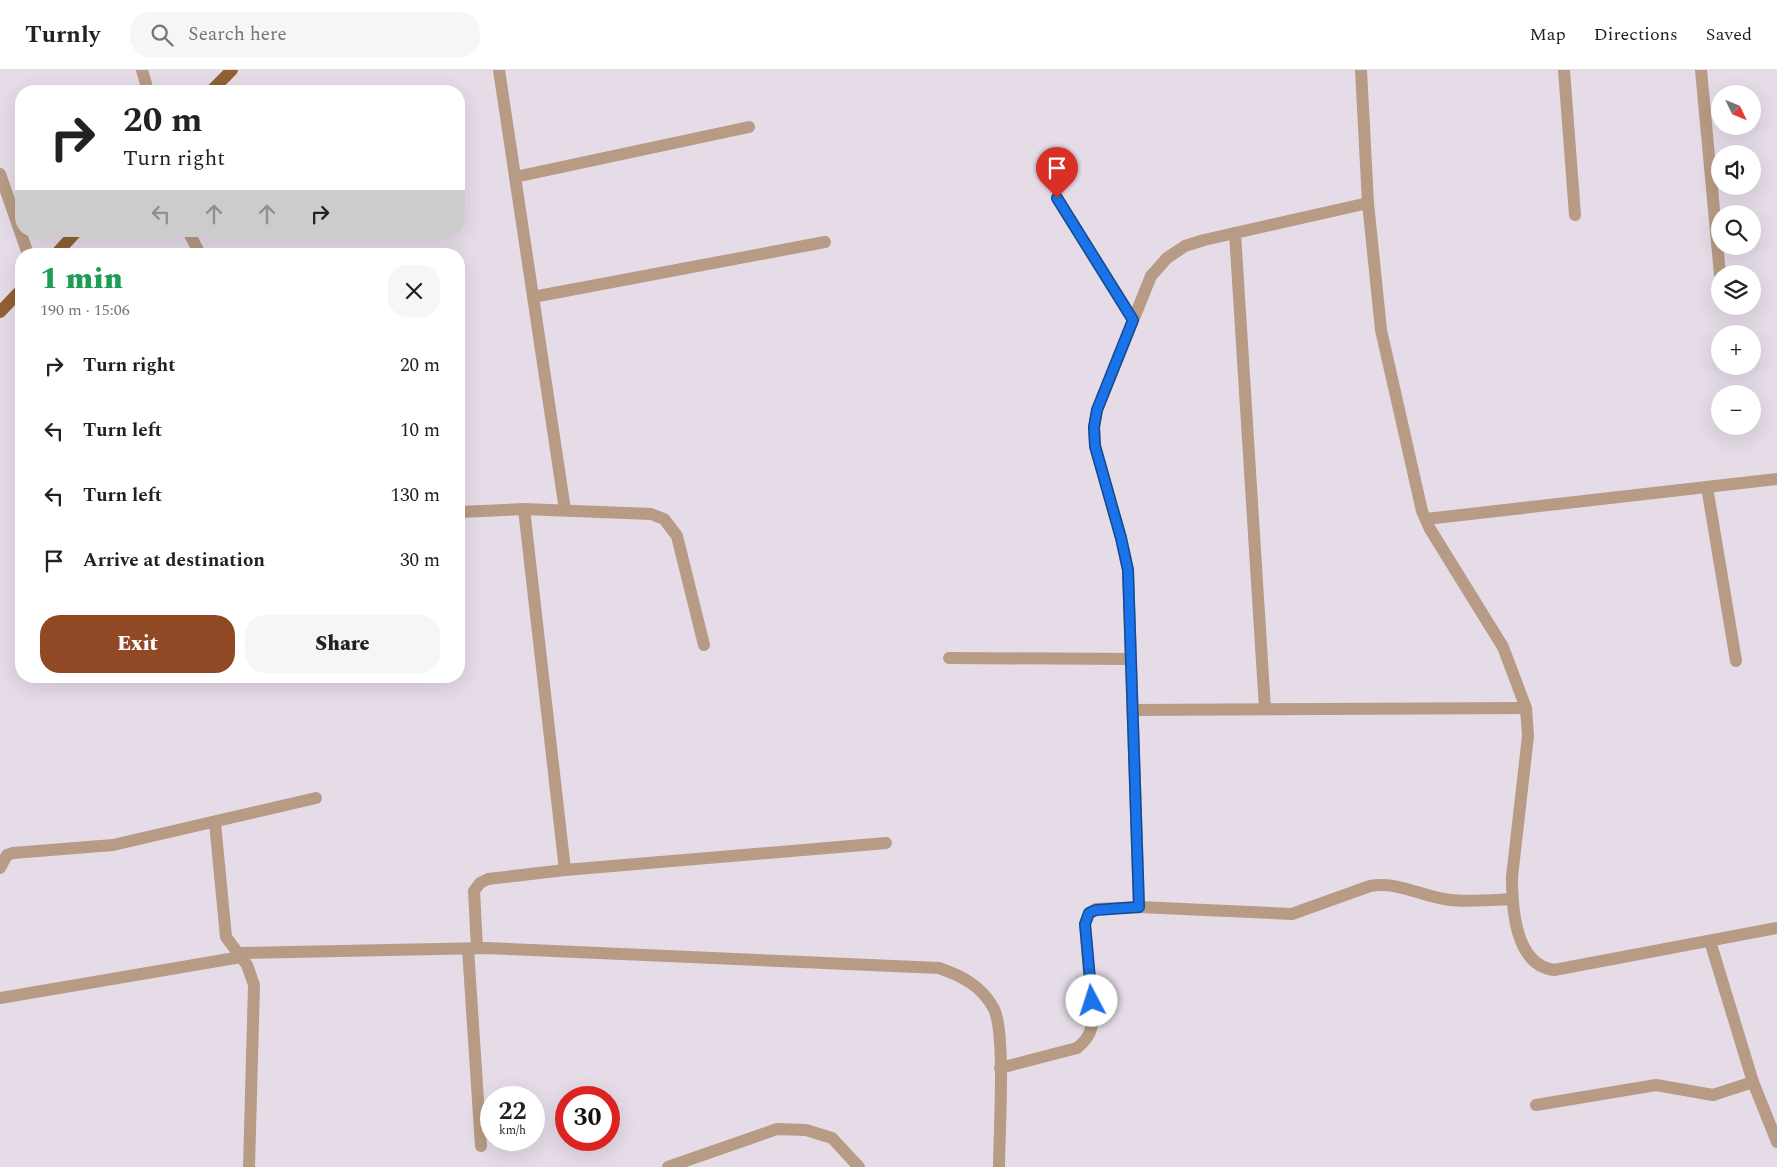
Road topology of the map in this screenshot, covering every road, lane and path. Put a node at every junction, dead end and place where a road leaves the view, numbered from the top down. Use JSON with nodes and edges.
{"nodes":[{"id":1,"x":142,"y":70,"type":"edge"},
{"id":2,"x":232,"y":70,"type":"edge"},
{"id":3,"x":499,"y":70,"type":"edge"},
{"id":4,"x":1361,"y":70,"type":"edge"},
{"id":5,"x":1564,"y":70,"type":"edge"},
{"id":6,"x":1701,"y":70,"type":"edge"},
{"id":7,"x":146,"y":85,"type":"edge"},
{"id":8,"x":218,"y":85,"type":"edge"},
{"id":9,"x":750,"y":126,"type":"dead end"},
{"id":10,"x":0,"y":174,"type":"edge"},
{"id":11,"x":515,"y":177,"type":"junction"},
{"id":12,"x":1057,"y":198,"type":"dead end"},
{"id":13,"x":1368,"y":203,"type":"junction"},
{"id":14,"x":1575,"y":216,"type":"dead end"},
{"id":15,"x":15,"y":217,"type":"edge"},
{"id":16,"x":1235,"y":233,"type":"junction"},
{"id":17,"x":72,"y":237,"type":"edge"},
{"id":18,"x":825,"y":242,"type":"dead end"},
{"id":19,"x":61,"y":248,"type":"edge"},
{"id":20,"x":1719,"y":265,"type":"edge"},
{"id":21,"x":15,"y":296,"type":"edge"},
{"id":22,"x":533,"y":297,"type":"junction"},
{"id":23,"x":0,"y":312,"type":"edge"},
{"id":24,"x":1133,"y":320,"type":"junction"},
{"id":25,"x":1777,"y":479,"type":"edge"},
{"id":26,"x":1707,"y":487,"type":"junction"},
{"id":27,"x":524,"y":509,"type":"junction"},
{"id":28,"x":565,"y":510,"type":"junction"},
{"id":29,"x":465,"y":512,"type":"edge"},
{"id":30,"x":1426,"y":519,"type":"junction"},
{"id":31,"x":704,"y":645,"type":"dead end"},
{"id":32,"x":949,"y":658,"type":"dead end"},
{"id":33,"x":1131,"y":659,"type":"junction"},
{"id":34,"x":1736,"y":661,"type":"dead end"},
{"id":35,"x":1526,"y":708,"type":"junction"},
{"id":36,"x":1265,"y":709,"type":"junction"},
{"id":37,"x":1133,"y":710,"type":"junction"},
{"id":38,"x":316,"y":798,"type":"dead end"},
{"id":39,"x":216,"y":823,"type":"junction"},
{"id":40,"x":886,"y":843,"type":"dead end"},
{"id":41,"x":0,"y":868,"type":"edge"},
{"id":42,"x":565,"y":870,"type":"junction"},
{"id":43,"x":1512,"y":899,"type":"junction"},
{"id":44,"x":1139,"y":907,"type":"junction"},
{"id":45,"x":1777,"y":928,"type":"edge"},
{"id":46,"x":1710,"y":941,"type":"junction"},
{"id":47,"x":472,"y":949,"type":"junction"},
{"id":48,"x":239,"y":955,"type":"junction"},
{"id":49,"x":0,"y":998,"type":"edge"},
{"id":50,"x":1000,"y":1068,"type":"junction"},
{"id":51,"x":1753,"y":1082,"type":"junction"},
{"id":52,"x":1536,"y":1106,"type":"dead end"},
{"id":53,"x":480,"y":1124,"type":"edge"},
{"id":54,"x":1777,"y":1142,"type":"edge"},
{"id":55,"x":249,"y":1167,"type":"edge"},
{"id":56,"x":668,"y":1167,"type":"edge"},
{"id":57,"x":860,"y":1167,"type":"edge"},
{"id":58,"x":999,"y":1167,"type":"edge"}],
"edges":[{"from":1,"to":7,"type":"street"},
{"from":2,"to":8,"type":"main road"},
{"from":3,"to":11,"type":"street"},
{"from":4,"to":13,"type":"street"},
{"from":5,"to":14,"type":"street"},
{"from":6,"to":20,"type":"street"},
{"from":9,"to":11,"type":"street"},
{"from":10,"to":15,"type":"street"},
{"from":11,"to":22,"type":"street"},
{"from":12,"to":24,"type":"street"},
{"from":13,"to":16,"type":"street"},
{"from":13,"to":30,"type":"street"},
{"from":16,"to":24,"type":"street"},
{"from":16,"to":36,"type":"street"},
{"from":17,"to":19,"type":"main road"},
{"from":18,"to":22,"type":"street"},
{"from":21,"to":23,"type":"main road"},
{"from":22,"to":28,"type":"street"},
{"from":24,"to":33,"type":"street"},
{"from":25,"to":26,"type":"street"},
{"from":26,"to":30,"type":"street"},
{"from":26,"to":34,"type":"street"},
{"from":27,"to":28,"type":"street"},
{"from":27,"to":29,"type":"street"},
{"from":27,"to":42,"type":"street"},
{"from":28,"to":31,"type":"street"},
{"from":30,"to":35,"type":"street"},
{"from":32,"to":33,"type":"street"},
{"from":33,"to":37,"type":"street"},
{"from":35,"to":36,"type":"street"},
{"from":35,"to":43,"type":"street"},
{"from":36,"to":37,"type":"street"},
{"from":37,"to":44,"type":"street"},
{"from":38,"to":39,"type":"street"},
{"from":39,"to":41,"type":"street"},
{"from":39,"to":48,"type":"street"},
{"from":40,"to":42,"type":"street"},
{"from":42,"to":47,"type":"street"},
{"from":43,"to":44,"type":"street"},
{"from":43,"to":46,"type":"street"},
{"from":44,"to":50,"type":"street"},
{"from":45,"to":46,"type":"street"},
{"from":46,"to":51,"type":"street"},
{"from":47,"to":48,"type":"street"},
{"from":47,"to":50,"type":"street"},
{"from":47,"to":53,"type":"street"},
{"from":48,"to":49,"type":"street"},
{"from":48,"to":55,"type":"street"},
{"from":50,"to":58,"type":"street"},
{"from":51,"to":52,"type":"street"},
{"from":51,"to":54,"type":"street"},
{"from":56,"to":57,"type":"street"}]}
